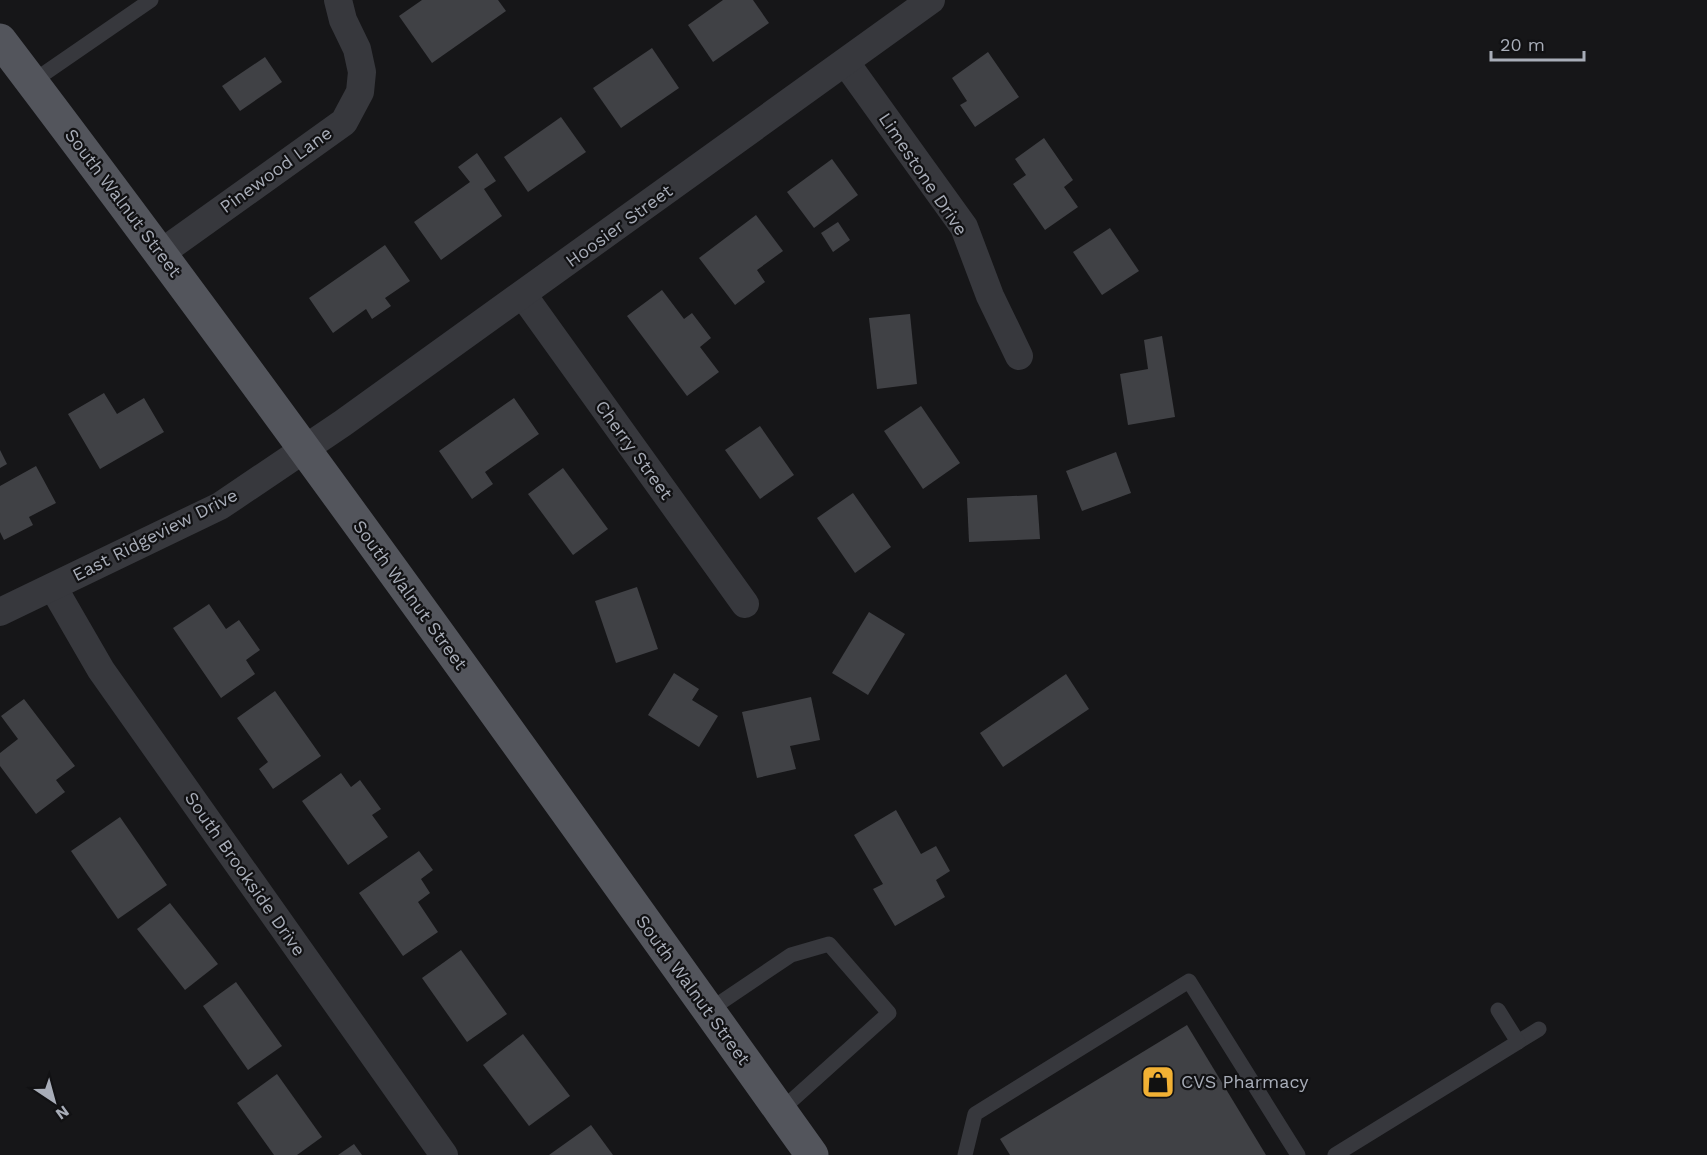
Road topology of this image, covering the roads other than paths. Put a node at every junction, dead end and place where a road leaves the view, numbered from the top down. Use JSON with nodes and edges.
{"nodes":[{"id":1,"x":152,"y":0,"type":"edge"},
{"id":2,"x":338,"y":0,"type":"edge"},
{"id":3,"x":931,"y":0,"type":"edge"},
{"id":4,"x":0,"y":40,"type":"edge"},
{"id":5,"x":846,"y":63,"type":"junction"},
{"id":6,"x":32,"y":82,"type":"junction"},
{"id":7,"x":161,"y":253,"type":"junction"},
{"id":8,"x":523,"y":295,"type":"junction"},
{"id":9,"x":1019,"y":356,"type":"dead end"},
{"id":10,"x":306,"y":450,"type":"junction"},
{"id":11,"x":53,"y":587,"type":"junction"},
{"id":12,"x":745,"y":604,"type":"dead end"},
{"id":13,"x":0,"y":612,"type":"edge"},
{"id":14,"x":1498,"y":1010,"type":"dead end"},
{"id":15,"x":708,"y":1011,"type":"junction"},
{"id":16,"x":1539,"y":1029,"type":"dead end"},
{"id":17,"x":1518,"y":1042,"type":"junction"},
{"id":18,"x":780,"y":1111,"type":"junction"},
{"id":19,"x":444,"y":1155,"type":"edge"},
{"id":20,"x":812,"y":1155,"type":"edge"},
{"id":21,"x":965,"y":1155,"type":"edge"},
{"id":22,"x":1298,"y":1155,"type":"edge"},
{"id":23,"x":1335,"y":1155,"type":"edge"}],
"edges":[{"from":1,"to":6,"type":"lane"},
{"from":2,"to":7,"type":"street","name":"Pinewood Lane"},
{"from":3,"to":5,"type":"street","name":"Hoosier Street"},
{"from":4,"to":6,"type":"main road","name":"South Walnut Street"},
{"from":5,"to":8,"type":"street","name":"Hoosier Street"},
{"from":5,"to":9,"type":"street","name":"Limestone Drive"},
{"from":6,"to":7,"type":"main road","name":"South Walnut Street"},
{"from":7,"to":10,"type":"main road","name":"South Walnut Street"},
{"from":8,"to":10,"type":"street","name":"Hoosier Street"},
{"from":8,"to":12,"type":"street","name":"Cherry Street"},
{"from":10,"to":11,"type":"street","name":"East Ridgeview Drive"},
{"from":10,"to":15,"type":"main road","name":"South Walnut Street"},
{"from":11,"to":13,"type":"street","name":"East Ridgeview Drive"},
{"from":11,"to":19,"type":"street","name":"South Brookside Drive"},
{"from":14,"to":17,"type":"lane"},
{"from":15,"to":18,"type":"main road","name":"South Walnut Street"},
{"from":15,"to":18,"type":"lane"},
{"from":16,"to":17,"type":"lane"},
{"from":17,"to":23,"type":"lane"},
{"from":18,"to":20,"type":"main road","name":"South Walnut Street"},
{"from":21,"to":22,"type":"lane"}]}
